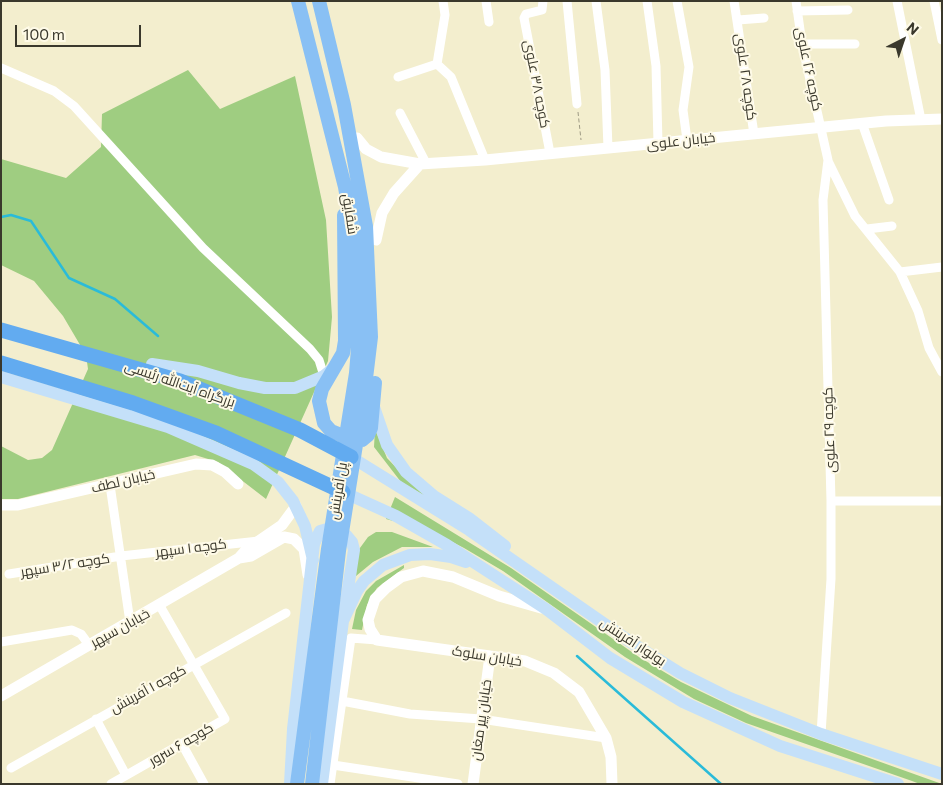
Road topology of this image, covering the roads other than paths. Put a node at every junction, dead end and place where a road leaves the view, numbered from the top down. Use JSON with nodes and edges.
{"nodes":[{"id":1,"x":319,"y":1,"type":"edge"},
{"id":2,"x":443,"y":1,"type":"edge"},
{"id":3,"x":486,"y":1,"type":"edge"},
{"id":4,"x":543,"y":1,"type":"edge"},
{"id":5,"x":567,"y":1,"type":"edge"},
{"id":6,"x":596,"y":1,"type":"edge"},
{"id":7,"x":647,"y":1,"type":"edge"},
{"id":8,"x":677,"y":1,"type":"edge"},
{"id":9,"x":734,"y":1,"type":"edge"},
{"id":10,"x":796,"y":1,"type":"edge"},
{"id":11,"x":898,"y":1,"type":"edge"},
{"id":12,"x":934,"y":1,"type":"edge"},
{"id":13,"x":298,"y":2,"type":"edge"},
{"id":14,"x":848,"y":10,"type":"dead end"},
{"id":15,"x":797,"y":11,"type":"junction"},
{"id":16,"x":764,"y":18,"type":"dead end"},
{"id":17,"x":738,"y":20,"type":"junction"},
{"id":18,"x":488,"y":22,"type":"dead end"},
{"id":19,"x":942,"y":40,"type":"edge"},
{"id":20,"x":802,"y":44,"type":"junction"},
{"id":21,"x":854,"y":44,"type":"dead end"},
{"id":22,"x":437,"y":64,"type":"junction"},
{"id":23,"x":1,"y":68,"type":"edge"},
{"id":24,"x":398,"y":77,"type":"dead end"},
{"id":25,"x":577,"y":104,"type":"road end"},
{"id":26,"x":344,"y":105,"type":"junction"},
{"id":27,"x":400,"y":113,"type":"dead end"},
{"id":28,"x":942,"y":119,"type":"edge"},
{"id":29,"x":921,"y":120,"type":"junction"},
{"id":30,"x":862,"y":123,"type":"junction"},
{"id":31,"x":822,"y":127,"type":"junction"},
{"id":32,"x":754,"y":134,"type":"junction"},
{"id":33,"x":357,"y":138,"type":"junction"},
{"id":34,"x":687,"y":140,"type":"junction"},
{"id":35,"x":658,"y":143,"type":"junction"},
{"id":36,"x":608,"y":148,"type":"junction"},
{"id":37,"x":550,"y":153,"type":"junction"},
{"id":38,"x":485,"y":160,"type":"junction"},
{"id":39,"x":828,"y":160,"type":"junction"},
{"id":40,"x":423,"y":163,"type":"junction"},
{"id":41,"x":345,"y":187,"type":"junction"},
{"id":42,"x":889,"y":200,"type":"dead end"},
{"id":43,"x":892,"y":226,"type":"dead end"},
{"id":44,"x":867,"y":229,"type":"junction"},
{"id":45,"x":376,"y":240,"type":"junction"},
{"id":46,"x":942,"y":268,"type":"edge"},
{"id":47,"x":900,"y":272,"type":"junction"},
{"id":48,"x":1,"y":330,"type":"edge"},
{"id":49,"x":1,"y":363,"type":"edge"},
{"id":50,"x":119,"y":363,"type":"junction"},
{"id":51,"x":152,"y":364,"type":"joint"},
{"id":52,"x":336,"y":365,"type":"junction"},
{"id":53,"x":941,"y":369,"type":"edge"},
{"id":54,"x":324,"y":376,"type":"junction"},
{"id":55,"x":1,"y":377,"type":"edge"},
{"id":56,"x":373,"y":402,"type":"junction"},
{"id":57,"x":134,"y":403,"type":"junction"},
{"id":58,"x":168,"y":427,"type":"junction"},
{"id":59,"x":352,"y":433,"type":"junction"},
{"id":60,"x":350,"y":457,"type":"joint"},
{"id":61,"x":238,"y":484,"type":"dead end"},
{"id":62,"x":110,"y":485,"type":"junction"},
{"id":63,"x":343,"y":492,"type":"joint"},
{"id":64,"x":831,"y":501,"type":"junction"},
{"id":65,"x":942,"y":501,"type":"edge"},
{"id":66,"x":1,"y":505,"type":"edge"},
{"id":67,"x":296,"y":506,"type":"junction"},
{"id":68,"x":261,"y":540,"type":"junction"},
{"id":69,"x":333,"y":550,"type":"junction"},
{"id":70,"x":121,"y":556,"type":"junction"},
{"id":71,"x":239,"y":558,"type":"junction"},
{"id":72,"x":313,"y":560,"type":"junction"},
{"id":73,"x":531,"y":573,"type":"junction"},
{"id":74,"x":9,"y":574,"type":"dead end"},
{"id":75,"x":493,"y":574,"type":"junction"},
{"id":76,"x":310,"y":587,"type":"junction"},
{"id":77,"x":160,"y":606,"type":"junction"},
{"id":78,"x":546,"y":609,"type":"junction"},
{"id":79,"x":286,"y":613,"type":"dead end"},
{"id":80,"x":343,"y":620,"type":"junction"},
{"id":81,"x":130,"y":622,"type":"junction"},
{"id":82,"x":378,"y":640,"type":"junction"},
{"id":83,"x":1,"y":642,"type":"edge"},
{"id":84,"x":89,"y":645,"type":"junction"},
{"id":85,"x":490,"y":656,"type":"junction"},
{"id":86,"x":193,"y":665,"type":"junction"},
{"id":87,"x":1,"y":696,"type":"edge"},
{"id":88,"x":342,"y":701,"type":"junction"},
{"id":89,"x":96,"y":719,"type":"junction"},
{"id":90,"x":481,"y":719,"type":"junction"},
{"id":91,"x":821,"y":734,"type":"junction"},
{"id":92,"x":606,"y":738,"type":"junction"},
{"id":93,"x":182,"y":744,"type":"junction"},
{"id":94,"x":332,"y":765,"type":"junction"},
{"id":95,"x":11,"y":768,"type":"dead end"},
{"id":96,"x":942,"y":774,"type":"edge"},
{"id":97,"x":126,"y":775,"type":"junction"},
{"id":98,"x":111,"y":784,"type":"edge"},
{"id":99,"x":204,"y":784,"type":"edge"},
{"id":100,"x":290,"y":784,"type":"edge"},
{"id":101,"x":297,"y":784,"type":"edge"},
{"id":102,"x":312,"y":784,"type":"edge"},
{"id":103,"x":322,"y":784,"type":"edge"},
{"id":104,"x":330,"y":784,"type":"edge"},
{"id":105,"x":458,"y":784,"type":"edge"},
{"id":106,"x":473,"y":784,"type":"edge"},
{"id":107,"x":612,"y":784,"type":"edge"},
{"id":108,"x":898,"y":784,"type":"edge"}],
"edges":[{"from":1,"to":26,"type":"main road","name":"شقایق"},
{"from":2,"to":22,"type":"street"},
{"from":3,"to":18,"type":"street"},
{"from":4,"to":37,"type":"street","name":"کوچه ۳۸ علوی"},
{"from":5,"to":25,"type":"street"},
{"from":6,"to":36,"type":"street"},
{"from":7,"to":35,"type":"street"},
{"from":8,"to":34,"type":"street"},
{"from":9,"to":17,"type":"street","name":"کوچه ۲۸ علوی"},
{"from":10,"to":15,"type":"street","name":"کوچه ۲۶ علوی"},
{"from":11,"to":29,"type":"street"},
{"from":12,"to":19,"type":"street"},
{"from":13,"to":41,"type":"main road","name":"شقایق"},
{"from":14,"to":15,"type":"street"},
{"from":15,"to":20,"type":"street","name":"کوچه ۲۶ علوی"},
{"from":16,"to":17,"type":"street"},
{"from":17,"to":32,"type":"street","name":"کوچه ۲۸ علوی"},
{"from":20,"to":21,"type":"street"},
{"from":20,"to":31,"type":"street","name":"کوچه ۲۶ علوی"},
{"from":22,"to":24,"type":"street"},
{"from":22,"to":38,"type":"street"},
{"from":23,"to":54,"type":"street"},
{"from":26,"to":33,"type":"main road","name":"شقایق"},
{"from":26,"to":59,"type":"main road","name":"شقایق"},
{"from":27,"to":40,"type":"street"},
{"from":28,"to":29,"type":"street","name":"خیابان علوی"},
{"from":29,"to":30,"type":"street","name":"خیابان علوی"},
{"from":30,"to":31,"type":"street","name":"خیابان علوی"},
{"from":30,"to":42,"type":"street"},
{"from":31,"to":32,"type":"street","name":"خیابان علوی"},
{"from":31,"to":39,"type":"street","name":"کوچه ۲۹ علوی"},
{"from":32,"to":34,"type":"street","name":"خیابان علوی"},
{"from":33,"to":40,"type":"street","name":"خیابان علوی"},
{"from":33,"to":45,"type":"main road","name":"شقایق"},
{"from":34,"to":35,"type":"street","name":"خیابان علوی"},
{"from":35,"to":36,"type":"street","name":"خیابان علوی"},
{"from":36,"to":37,"type":"street","name":"خیابان علوی"},
{"from":37,"to":38,"type":"street","name":"خیابان علوی"},
{"from":38,"to":40,"type":"street","name":"خیابان علوی"},
{"from":39,"to":44,"type":"street"},
{"from":39,"to":64,"type":"street","name":"کوچه ۲۹ علوی"},
{"from":40,"to":45,"type":"street"},
{"from":41,"to":52,"type":"main road"},
{"from":41,"to":59,"type":"main road","name":"شقایق"},
{"from":43,"to":44,"type":"street"},
{"from":44,"to":47,"type":"street"},
{"from":45,"to":56,"type":"main road","name":"شقایق"},
{"from":46,"to":47,"type":"street"},
{"from":47,"to":53,"type":"street"},
{"from":48,"to":50,"type":"highway","name":"بزرگراه آیت‌الله رئیسی"},
{"from":49,"to":57,"type":"highway"},
{"from":50,"to":51,"type":"highway"},
{"from":50,"to":60,"type":"highway","name":"بزرگراه آیت‌الله رئیسی"},
{"from":51,"to":54,"type":"main road"},
{"from":52,"to":54,"type":"main road"},
{"from":52,"to":56,"type":"main road","name":"شقایق"},
{"from":55,"to":58,"type":"main road"},
{"from":56,"to":73,"type":"main road"},
{"from":57,"to":58,"type":"highway"},
{"from":57,"to":63,"type":"highway"},
{"from":58,"to":67,"type":"main road"},
{"from":59,"to":69,"type":"main road","name":"پل آفرینش"},
{"from":60,"to":73,"type":"main road","name":"بولوار آفرینش"},
{"from":61,"to":62,"type":"street","name":"خیابان لطف"},
{"from":62,"to":66,"type":"street","name":"خیابان لطف"},
{"from":62,"to":70,"type":"street"},
{"from":63,"to":75,"type":"main road","name":"بولوار آفرینش"},
{"from":64,"to":65,"type":"street"},
{"from":64,"to":91,"type":"street","name":"کوچه ۲۹ علوی"},
{"from":67,"to":68,"type":"street","name":"خیابان سپهر"},
{"from":67,"to":72,"type":"main road"},
{"from":68,"to":70,"type":"street","name":"کوچه ۱ سپهر"},
{"from":68,"to":71,"type":"street","name":"خیابان سپهر"},
{"from":69,"to":101,"type":"main road"},
{"from":69,"to":102,"type":"main road"},
{"from":70,"to":74,"type":"street","name":"کوچه ۳/۲ سپهر"},
{"from":70,"to":81,"type":"street"},
{"from":71,"to":76,"type":"street","name":"خیابان سپهر"},
{"from":71,"to":77,"type":"street","name":"خیابان سپهر"},
{"from":72,"to":76,"type":"main road"},
{"from":72,"to":80,"type":"main road"},
{"from":73,"to":91,"type":"main road","name":"بولوار آفرینش"},
{"from":75,"to":78,"type":"main road","name":"بولوار آفرینش"},
{"from":75,"to":80,"type":"main road"},
{"from":76,"to":100,"type":"main road"},
{"from":77,"to":81,"type":"street","name":"خیابان سپهر"},
{"from":77,"to":86,"type":"street"},
{"from":78,"to":82,"type":"street"},
{"from":78,"to":108,"type":"main road","name":"بولوار آفرینش"},
{"from":79,"to":86,"type":"street","name":"کوچه ۱ آفرینش"},
{"from":80,"to":103,"type":"main road"},
{"from":81,"to":84,"type":"street","name":"خیابان سپهر"},
{"from":82,"to":85,"type":"street","name":"خیابان سلوک"},
{"from":82,"to":88,"type":"street"},
{"from":83,"to":84,"type":"street"},
{"from":84,"to":87,"type":"street","name":"خیابان سپهر"},
{"from":85,"to":90,"type":"street","name":"خیابان پیر مغان"},
{"from":85,"to":92,"type":"street","name":"خیابان سلوک"},
{"from":86,"to":89,"type":"street","name":"کوچه ۱ آفرینش"},
{"from":86,"to":93,"type":"street","name":"کوچه ۶ سرور"},
{"from":88,"to":90,"type":"street"},
{"from":88,"to":94,"type":"street"},
{"from":89,"to":95,"type":"street","name":"کوچه ۱ آفرینش"},
{"from":89,"to":97,"type":"street"},
{"from":90,"to":92,"type":"street"},
{"from":90,"to":106,"type":"street","name":"خیابان پیر مغان"},
{"from":91,"to":96,"type":"main road","name":"بولوار آفرینش"},
{"from":92,"to":107,"type":"street","name":"خیابان سلوک"},
{"from":93,"to":97,"type":"street","name":"کوچه ۶ سرور"},
{"from":93,"to":99,"type":"street"},
{"from":94,"to":104,"type":"street"},
{"from":94,"to":105,"type":"street"},
{"from":97,"to":98,"type":"street","name":"کوچه ۶ سرور"}]}
